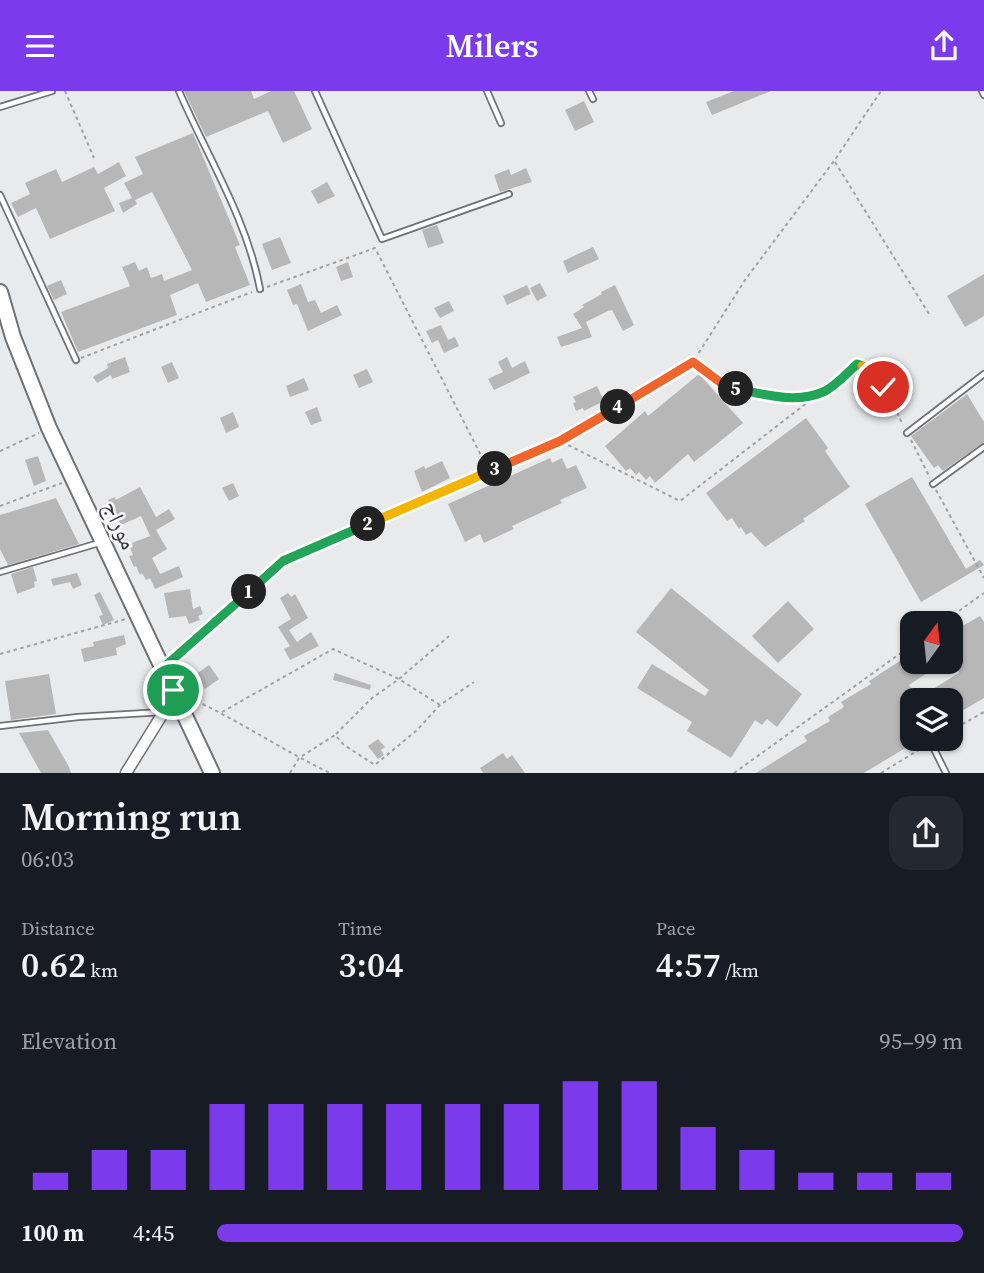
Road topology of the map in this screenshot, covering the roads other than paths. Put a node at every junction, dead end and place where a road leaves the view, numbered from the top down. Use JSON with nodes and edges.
{"nodes":[{"id":1,"x":52,"y":91,"type":"edge"},
{"id":2,"x":179,"y":91,"type":"edge"},
{"id":3,"x":315,"y":91,"type":"edge"},
{"id":4,"x":487,"y":91,"type":"edge"},
{"id":5,"x":589,"y":91,"type":"edge"},
{"id":6,"x":593,"y":99,"type":"dead end"},
{"id":7,"x":0,"y":107,"type":"edge"},
{"id":8,"x":501,"y":123,"type":"dead end"},
{"id":9,"x":509,"y":194,"type":"dead end"},
{"id":10,"x":0,"y":195,"type":"edge"},
{"id":11,"x":260,"y":289,"type":"road end"},
{"id":12,"x":0,"y":292,"type":"edge"},
{"id":13,"x":76,"y":360,"type":"road end"},
{"id":14,"x":984,"y":375,"type":"edge"},
{"id":15,"x":907,"y":433,"type":"road end"},
{"id":16,"x":984,"y":447,"type":"edge"},
{"id":17,"x":933,"y":484,"type":"road end"},
{"id":18,"x":103,"y":542,"type":"junction"},
{"id":19,"x":0,"y":572,"type":"edge"},
{"id":20,"x":173,"y":690,"type":"junction"},
{"id":21,"x":163,"y":712,"type":"junction"},
{"id":22,"x":0,"y":726,"type":"edge"},
{"id":23,"x":934,"y":751,"type":"edge"},
{"id":24,"x":127,"y":772,"type":"edge"},
{"id":25,"x":212,"y":772,"type":"edge"},
{"id":26,"x":946,"y":772,"type":"edge"}],
"edges":[{"from":1,"to":7,"type":"lane"},
{"from":2,"to":11,"type":"lane"},
{"from":3,"to":9,"type":"lane"},
{"from":4,"to":8,"type":"lane"},
{"from":5,"to":6,"type":"lane"},
{"from":10,"to":13,"type":"lane"},
{"from":12,"to":18,"type":"main road","name":"موراج"},
{"from":14,"to":15,"type":"lane"},
{"from":16,"to":17,"type":"lane"},
{"from":18,"to":19,"type":"lane"},
{"from":18,"to":20,"type":"main road","name":"موراج"},
{"from":20,"to":21,"type":"street"},
{"from":20,"to":25,"type":"main road","name":"موراج"},
{"from":21,"to":22,"type":"lane"},
{"from":21,"to":24,"type":"street"},
{"from":23,"to":26,"type":"lane"}]}
